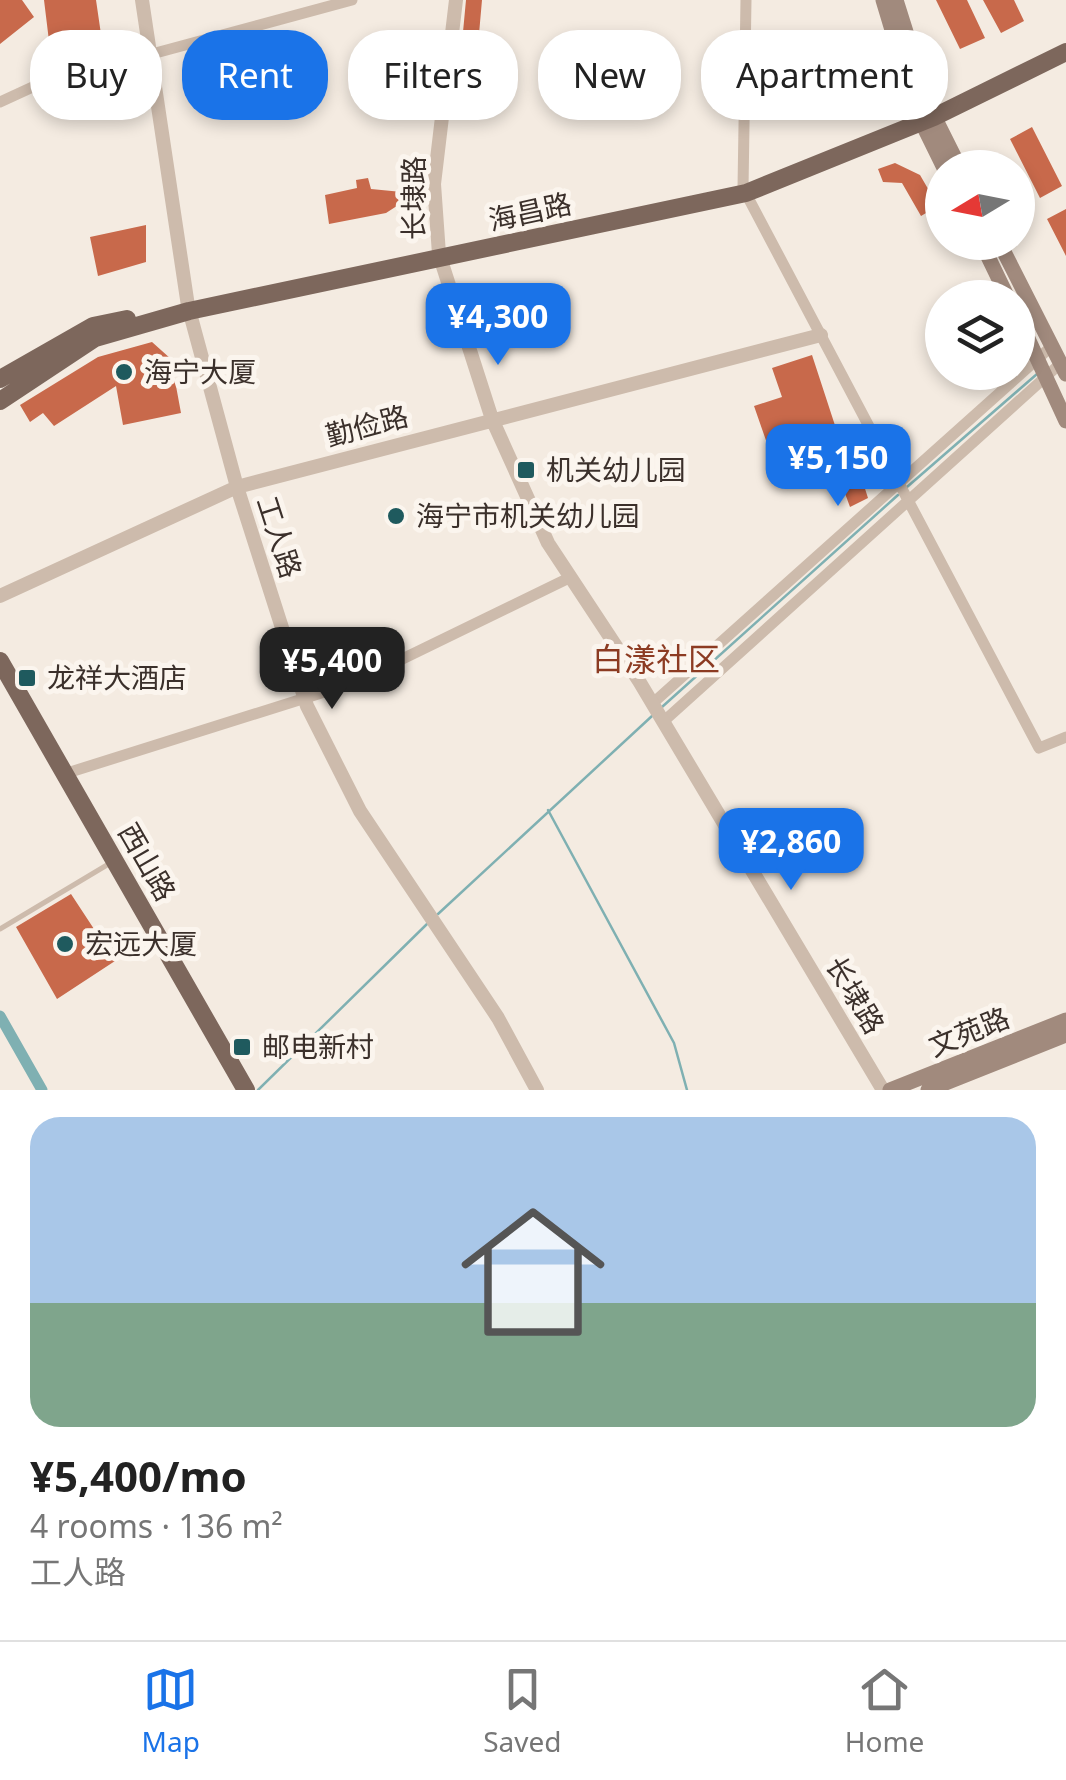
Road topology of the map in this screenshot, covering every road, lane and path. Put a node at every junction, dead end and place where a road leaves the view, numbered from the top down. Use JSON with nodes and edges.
{"nodes":[{"id":1,"x":142,"y":0,"type":"edge"},
{"id":2,"x":352,"y":0,"type":"edge"},
{"id":3,"x":456,"y":0,"type":"edge"},
{"id":4,"x":746,"y":0,"type":"edge"},
{"id":5,"x":883,"y":0,"type":"edge"},
{"id":6,"x":896,"y":0,"type":"edge"},
{"id":7,"x":146,"y":30,"type":"edge"},
{"id":8,"x":894,"y":30,"type":"edge"},
{"id":9,"x":904,"y":30,"type":"edge"},
{"id":10,"x":1066,"y":40,"type":"edge"},
{"id":11,"x":162,"y":51,"type":"edge"},
{"id":12,"x":1066,"y":52,"type":"edge"},
{"id":13,"x":30,"y":88,"type":"edge"},
{"id":14,"x":0,"y":102,"type":"edge"},
{"id":15,"x":948,"y":103,"type":"edge"},
{"id":16,"x":948,"y":105,"type":"edge"},
{"id":17,"x":160,"y":120,"type":"edge"},
{"id":18,"x":914,"y":120,"type":"edge"},
{"id":19,"x":928,"y":120,"type":"edge"},
{"id":20,"x":929,"y":120,"type":"edge"},
{"id":21,"x":938,"y":150,"type":"edge"},
{"id":22,"x":948,"y":150,"type":"edge"},
{"id":23,"x":744,"y":190,"type":"junction"},
{"id":24,"x":440,"y":257,"type":"junction"},
{"id":25,"x":1009,"y":260,"type":"edge"},
{"id":26,"x":188,"y":309,"type":"junction"},
{"id":27,"x":821,"y":335,"type":"junction"},
{"id":28,"x":1051,"y":344,"type":"junction"},
{"id":29,"x":1035,"y":351,"type":"edge"},
{"id":30,"x":1063,"y":368,"type":"edge"},
{"id":31,"x":1044,"y":369,"type":"junction"},
{"id":32,"x":0,"y":378,"type":"edge"},
{"id":33,"x":0,"y":401,"type":"edge"},
{"id":34,"x":492,"y":419,"type":"junction"},
{"id":35,"x":1066,"y":421,"type":"edge"},
{"id":36,"x":237,"y":487,"type":"junction"},
{"id":37,"x":904,"y":491,"type":"junction"},
{"id":38,"x":571,"y":578,"type":"junction"},
{"id":39,"x":0,"y":596,"type":"edge"},
{"id":40,"x":0,"y":661,"type":"edge"},
{"id":41,"x":305,"y":698,"type":"junction"},
{"id":42,"x":658,"y":712,"type":"junction"},
{"id":43,"x":1066,"y":737,"type":"edge"},
{"id":44,"x":64,"y":774,"type":"junction"},
{"id":45,"x":114,"y":861,"type":"junction"},
{"id":46,"x":0,"y":930,"type":"edge"},
{"id":47,"x":1066,"y":1020,"type":"edge"},
{"id":48,"x":1066,"y":1035,"type":"edge"},
{"id":49,"x":246,"y":1090,"type":"edge"},
{"id":50,"x":537,"y":1090,"type":"edge"},
{"id":51,"x":882,"y":1090,"type":"edge"},
{"id":52,"x":890,"y":1090,"type":"edge"},
{"id":53,"x":928,"y":1090,"type":"edge"}],
"edges":[{"from":1,"to":7,"type":"street","name":"工人路"},
{"from":2,"to":11,"type":"street"},
{"from":3,"to":24,"type":"street","name":"长埭路"},
{"from":4,"to":23,"type":"street"},
{"from":5,"to":8,"type":"main road"},
{"from":6,"to":9,"type":"main road"},
{"from":10,"to":15,"type":"main road","name":"海昌路"},
{"from":12,"to":16,"type":"main road","name":"海昌路"},
{"from":13,"to":14,"type":"street"},
{"from":17,"to":26,"type":"street","name":"工人路"},
{"from":18,"to":23,"type":"main road","name":"海昌路"},
{"from":19,"to":21,"type":"main road"},
{"from":20,"to":22,"type":"main road"},
{"from":23,"to":24,"type":"main road","name":"海昌路"},
{"from":23,"to":27,"type":"street"},
{"from":24,"to":26,"type":"main road","name":"海昌路"},
{"from":24,"to":34,"type":"street","name":"长埭路"},
{"from":25,"to":28,"type":"main road"},
{"from":26,"to":32,"type":"main road","name":"海昌路"},
{"from":26,"to":33,"type":"main road","name":"海昌路"},
{"from":26,"to":36,"type":"street","name":"工人路"},
{"from":27,"to":34,"type":"street","name":"勤俭路"},
{"from":27,"to":37,"type":"street"},
{"from":28,"to":30,"type":"main road"},
{"from":28,"to":31,"type":"street"},
{"from":29,"to":31,"type":"main road"},
{"from":30,"to":31,"type":"street"},
{"from":31,"to":35,"type":"main road"},
{"from":31,"to":37,"type":"street"},
{"from":31,"to":37,"type":"street"},
{"from":34,"to":36,"type":"street","name":"勤俭路"},
{"from":34,"to":38,"type":"street","name":"长埭路"},
{"from":36,"to":39,"type":"street","name":"勤俭路"},
{"from":36,"to":41,"type":"street","name":"工人路"},
{"from":37,"to":42,"type":"street"},
{"from":37,"to":42,"type":"street"},
{"from":37,"to":43,"type":"street"},
{"from":38,"to":41,"type":"street"},
{"from":38,"to":42,"type":"street","name":"长埭路"},
{"from":40,"to":44,"type":"main road","name":"西山路"},
{"from":41,"to":44,"type":"street"},
{"from":41,"to":50,"type":"street","name":"工人路"},
{"from":42,"to":51,"type":"street","name":"长埭路"},
{"from":44,"to":45,"type":"main road","name":"西山路"},
{"from":45,"to":46,"type":"lane"},
{"from":45,"to":49,"type":"main road","name":"西山路"},
{"from":47,"to":52,"type":"main road","name":"文苑路"},
{"from":48,"to":53,"type":"main road","name":"文苑路"}]}
